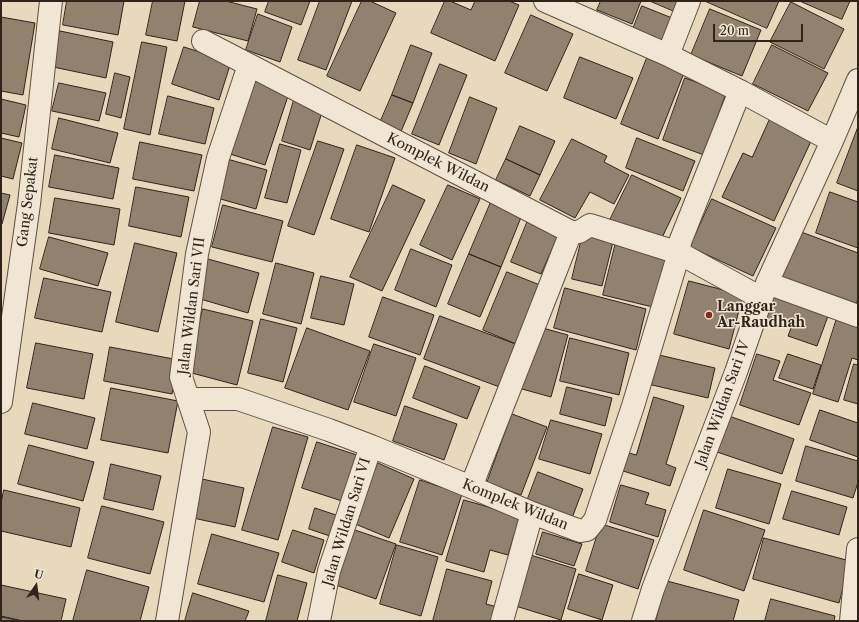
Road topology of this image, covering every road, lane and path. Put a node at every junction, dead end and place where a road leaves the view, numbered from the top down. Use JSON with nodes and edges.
{"nodes":[{"id":1,"x":51,"y":1,"type":"edge"},
{"id":2,"x":545,"y":1,"type":"edge"},
{"id":3,"x":689,"y":1,"type":"edge"},
{"id":4,"x":203,"y":41,"type":"dead end"},
{"id":5,"x":668,"y":55,"type":"junction"},
{"id":6,"x":249,"y":65,"type":"junction"},
{"id":7,"x":858,"y":80,"type":"edge"},
{"id":8,"x":740,"y":91,"type":"junction"},
{"id":9,"x":832,"y":141,"type":"junction"},
{"id":10,"x":571,"y":232,"type":"junction"},
{"id":11,"x":679,"y":253,"type":"junction"},
{"id":12,"x":764,"y":290,"type":"junction"},
{"id":13,"x":858,"y":316,"type":"edge"},
{"id":14,"x":188,"y":399,"type":"junction"},
{"id":15,"x":1,"y":402,"type":"edge"},
{"id":16,"x":371,"y":446,"type":"junction"},
{"id":17,"x":471,"y":487,"type":"junction"},
{"id":18,"x":532,"y":513,"type":"junction"},
{"id":19,"x":858,"y":549,"type":"edge"},
{"id":20,"x":167,"y":621,"type":"edge"},
{"id":21,"x":319,"y":621,"type":"edge"},
{"id":22,"x":502,"y":621,"type":"edge"},
{"id":23,"x":643,"y":621,"type":"edge"},
{"id":24,"x":851,"y":621,"type":"edge"}],
"edges":[{"from":1,"to":15,"type":"street","name":"Gang Sepakat"},
{"from":2,"to":5,"type":"street"},
{"from":3,"to":5,"type":"street"},
{"from":4,"to":6,"type":"street","name":"Komplek Wildan"},
{"from":5,"to":8,"type":"street"},
{"from":6,"to":10,"type":"street","name":"Komplek Wildan"},
{"from":6,"to":14,"type":"street","name":"Jalan Wildan Sari VII"},
{"from":7,"to":9,"type":"street","name":"Jalan Wildan Sari IV"},
{"from":8,"to":9,"type":"street"},
{"from":8,"to":11,"type":"street","name":"Komplek Wildan"},
{"from":9,"to":12,"type":"street","name":"Jalan Wildan Sari IV"},
{"from":10,"to":11,"type":"street"},
{"from":10,"to":17,"type":"street"},
{"from":11,"to":12,"type":"street"},
{"from":11,"to":18,"type":"street","name":"Komplek Wildan"},
{"from":12,"to":13,"type":"street"},
{"from":12,"to":23,"type":"street","name":"Jalan Wildan Sari IV"},
{"from":14,"to":16,"type":"street","name":"Komplek Wildan"},
{"from":14,"to":20,"type":"street","name":"Jalan Wildan Sari VII"},
{"from":16,"to":17,"type":"street","name":"Komplek Wildan"},
{"from":16,"to":21,"type":"street","name":"Jalan Wildan Sari VI"},
{"from":17,"to":18,"type":"street","name":"Komplek Wildan"},
{"from":18,"to":22,"type":"street"},
{"from":19,"to":24,"type":"street"}]}
